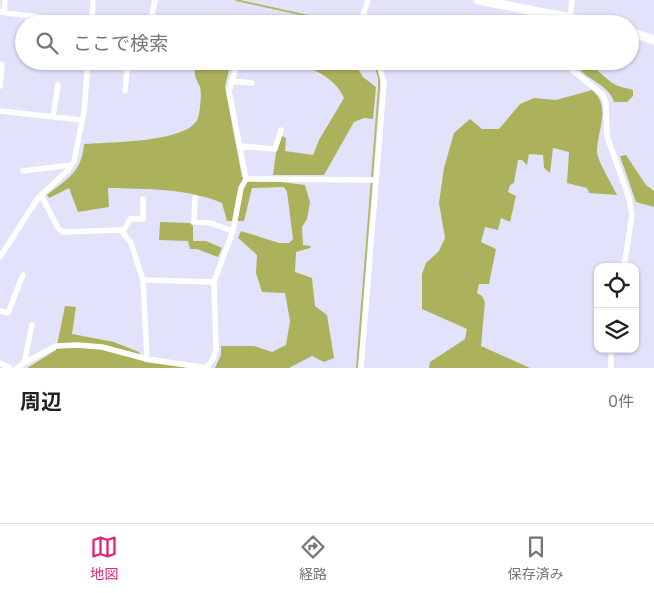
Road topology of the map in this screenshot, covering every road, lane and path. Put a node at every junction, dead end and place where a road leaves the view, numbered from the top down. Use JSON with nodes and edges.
{"nodes":[{"id":1,"x":5,"y":0,"type":"edge"},
{"id":2,"x":94,"y":0,"type":"edge"},
{"id":3,"x":155,"y":0,"type":"edge"},
{"id":4,"x":368,"y":0,"type":"edge"},
{"id":5,"x":478,"y":0,"type":"edge"},
{"id":6,"x":572,"y":0,"type":"edge"},
{"id":7,"x":2,"y":12,"type":"edge"},
{"id":8,"x":22,"y":15,"type":"edge"},
{"id":9,"x":93,"y":15,"type":"edge"},
{"id":10,"x":152,"y":15,"type":"edge"},
{"id":11,"x":363,"y":15,"type":"edge"},
{"id":12,"x":546,"y":15,"type":"edge"},
{"id":13,"x":570,"y":15,"type":"edge"},
{"id":14,"x":639,"y":35,"type":"edge"},
{"id":15,"x":654,"y":40,"type":"edge"},
{"id":16,"x":2,"y":64,"type":"dead end"},
{"id":17,"x":87,"y":70,"type":"edge"},
{"id":18,"x":127,"y":70,"type":"edge"},
{"id":19,"x":235,"y":70,"type":"edge"},
{"id":20,"x":380,"y":70,"type":"edge"},
{"id":21,"x":571,"y":70,"type":"edge"},
{"id":22,"x":231,"y":81,"type":"junction"},
{"id":23,"x":252,"y":83,"type":"dead end"},
{"id":24,"x":0,"y":86,"type":"edge"},
{"id":25,"x":58,"y":86,"type":"dead end"},
{"id":26,"x":125,"y":91,"type":"dead end"},
{"id":27,"x":0,"y":111,"type":"edge"},
{"id":28,"x":53,"y":117,"type":"junction"},
{"id":29,"x":82,"y":120,"type":"junction"},
{"id":30,"x":281,"y":130,"type":"dead end"},
{"id":31,"x":240,"y":146,"type":"junction"},
{"id":32,"x":72,"y":165,"type":"junction"},
{"id":33,"x":23,"y":171,"type":"dead end"},
{"id":34,"x":246,"y":179,"type":"junction"},
{"id":35,"x":373,"y":180,"type":"junction"},
{"id":36,"x":41,"y":195,"type":"junction"},
{"id":37,"x":195,"y":198,"type":"dead end"},
{"id":38,"x":143,"y":199,"type":"dead end"},
{"id":39,"x":233,"y":231,"type":"junction"},
{"id":40,"x":123,"y":232,"type":"junction"},
{"id":41,"x":0,"y":257,"type":"edge"},
{"id":42,"x":625,"y":263,"type":"edge"},
{"id":43,"x":22,"y":275,"type":"dead end"},
{"id":44,"x":143,"y":280,"type":"junction"},
{"id":45,"x":214,"y":282,"type":"junction"},
{"id":46,"x":0,"y":311,"type":"edge"},
{"id":47,"x":32,"y":325,"type":"dead end"},
{"id":48,"x":611,"y":353,"type":"edge"},
{"id":49,"x":147,"y":359,"type":"junction"},
{"id":50,"x":0,"y":363,"type":"edge"},
{"id":51,"x":24,"y":363,"type":"junction"},
{"id":52,"x":10,"y":368,"type":"edge"},
{"id":53,"x":17,"y":368,"type":"edge"},
{"id":54,"x":208,"y":368,"type":"edge"},
{"id":55,"x":361,"y":368,"type":"edge"},
{"id":56,"x":611,"y":368,"type":"edge"}],
"edges":[{"from":1,"to":7,"type":"street"},
{"from":2,"to":9,"type":"street"},
{"from":3,"to":10,"type":"street"},
{"from":4,"to":11,"type":"street"},
{"from":5,"to":12,"type":"main road"},
{"from":6,"to":13,"type":"street"},
{"from":7,"to":8,"type":"street"},
{"from":14,"to":15,"type":"main road"},
{"from":16,"to":24,"type":"street"},
{"from":17,"to":29,"type":"street"},
{"from":18,"to":26,"type":"street"},
{"from":19,"to":22,"type":"street"},
{"from":20,"to":35,"type":"street"},
{"from":21,"to":42,"type":"street"},
{"from":22,"to":23,"type":"street"},
{"from":22,"to":31,"type":"street"},
{"from":25,"to":28,"type":"street"},
{"from":27,"to":28,"type":"street"},
{"from":28,"to":29,"type":"street"},
{"from":29,"to":32,"type":"street"},
{"from":30,"to":31,"type":"street"},
{"from":31,"to":34,"type":"street"},
{"from":32,"to":33,"type":"street"},
{"from":32,"to":36,"type":"street"},
{"from":34,"to":35,"type":"street"},
{"from":34,"to":39,"type":"street"},
{"from":35,"to":55,"type":"street"},
{"from":36,"to":40,"type":"street"},
{"from":36,"to":41,"type":"street"},
{"from":37,"to":39,"type":"street"},
{"from":38,"to":40,"type":"street"},
{"from":39,"to":45,"type":"street"},
{"from":40,"to":44,"type":"street"},
{"from":43,"to":46,"type":"street"},
{"from":44,"to":45,"type":"street"},
{"from":44,"to":49,"type":"street"},
{"from":45,"to":54,"type":"street"},
{"from":47,"to":51,"type":"street"},
{"from":48,"to":56,"type":"street"},
{"from":49,"to":51,"type":"street"},
{"from":49,"to":54,"type":"street"},
{"from":50,"to":52,"type":"street"},
{"from":51,"to":53,"type":"street"}]}
